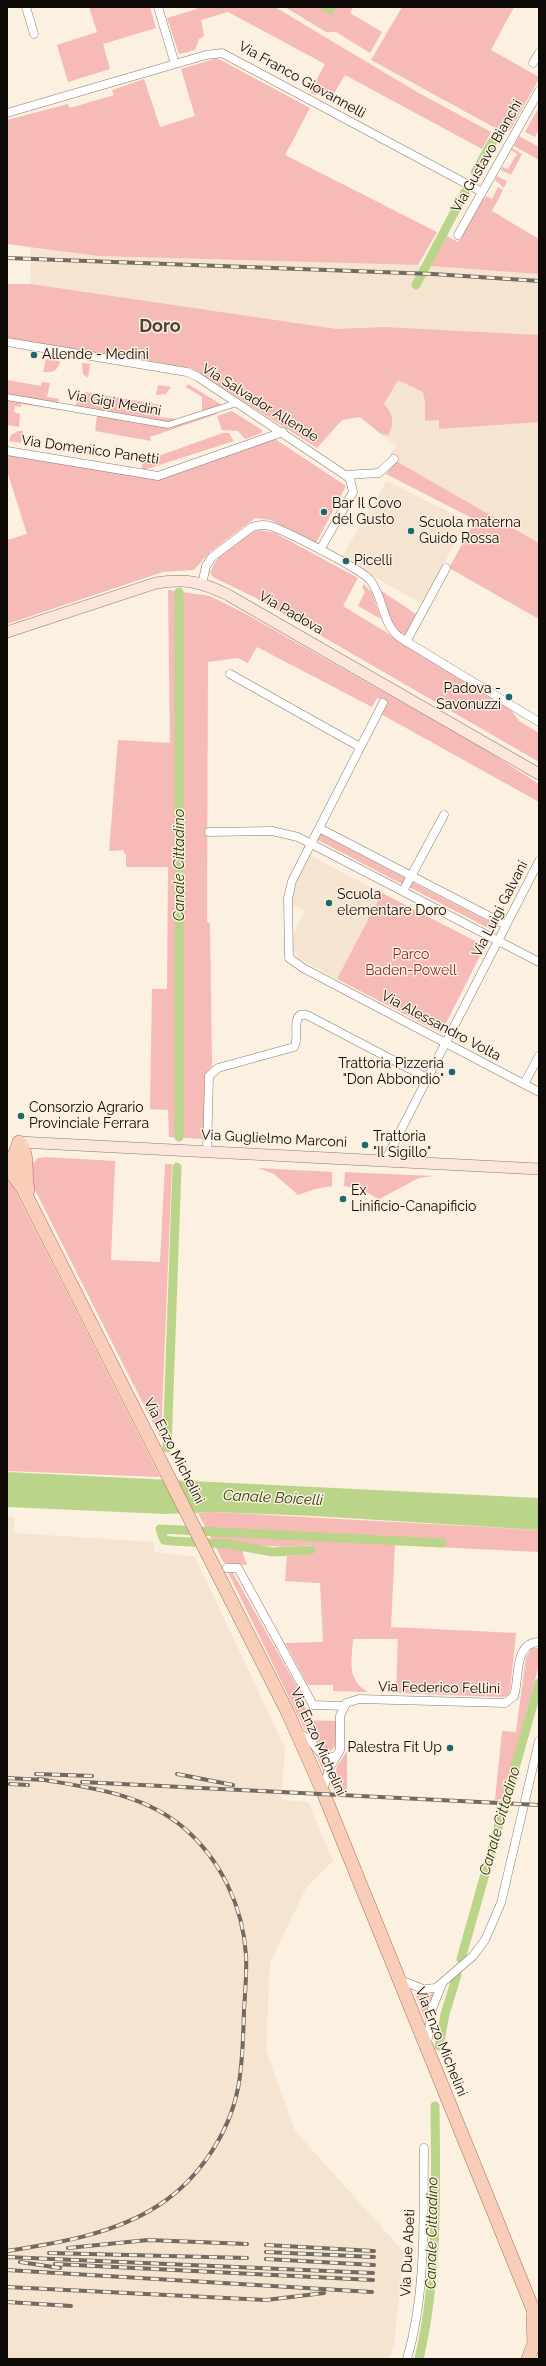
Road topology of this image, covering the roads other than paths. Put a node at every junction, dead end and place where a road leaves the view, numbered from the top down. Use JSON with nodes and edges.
{"nodes":[{"id":1,"x":26,"y":7,"type":"edge"},
{"id":2,"x":158,"y":7,"type":"edge"},
{"id":3,"x":34,"y":34,"type":"dead end"},
{"id":4,"x":539,"y":53,"type":"edge"},
{"id":5,"x":175,"y":64,"type":"junction"},
{"id":6,"x":533,"y":64,"type":"dead end"},
{"id":7,"x":539,"y":91,"type":"edge"},
{"id":8,"x":7,"y":113,"type":"edge"},
{"id":9,"x":482,"y":192,"type":"junction"},
{"id":10,"x":458,"y":235,"type":"dead end"},
{"id":11,"x":7,"y":342,"type":"edge"},
{"id":12,"x":7,"y":397,"type":"edge"},
{"id":13,"x":237,"y":403,"type":"junction"},
{"id":14,"x":282,"y":432,"type":"junction"},
{"id":15,"x":7,"y":451,"type":"edge"},
{"id":16,"x":394,"y":459,"type":"dead end"},
{"id":17,"x":348,"y":477,"type":"junction"},
{"id":18,"x":320,"y":550,"type":"junction"},
{"id":19,"x":446,"y":568,"type":"dead end"},
{"id":20,"x":202,"y":584,"type":"junction"},
{"id":21,"x":7,"y":632,"type":"edge"},
{"id":22,"x":406,"y":642,"type":"junction"},
{"id":23,"x":230,"y":674,"type":"dead end"},
{"id":24,"x":383,"y":703,"type":"dead end"},
{"id":25,"x":539,"y":722,"type":"edge"},
{"id":26,"x":360,"y":747,"type":"junction"},
{"id":27,"x":539,"y":774,"type":"edge"},
{"id":28,"x":444,"y":815,"type":"dead end"},
{"id":29,"x":319,"y":828,"type":"junction"},
{"id":30,"x":209,"y":832,"type":"dead end"},
{"id":31,"x":311,"y":843,"type":"junction"},
{"id":32,"x":539,"y":861,"type":"edge"},
{"id":33,"x":411,"y":876,"type":"junction"},
{"id":34,"x":403,"y":891,"type":"junction"},
{"id":35,"x":506,"y":925,"type":"junction"},
{"id":36,"x":498,"y":940,"type":"junction"},
{"id":37,"x":539,"y":962,"type":"edge"},
{"id":38,"x":445,"y":1043,"type":"junction"},
{"id":39,"x":539,"y":1056,"type":"edge"},
{"id":40,"x":427,"y":1078,"type":"junction"},
{"id":41,"x":524,"y":1084,"type":"junction"},
{"id":42,"x":539,"y":1092,"type":"edge"},
{"id":43,"x":13,"y":1142,"type":"edge"},
{"id":44,"x":57,"y":1144,"type":"junction"},
{"id":45,"x":207,"y":1152,"type":"junction"},
{"id":46,"x":25,"y":1161,"type":"junction"},
{"id":47,"x":384,"y":1161,"type":"junction"},
{"id":48,"x":539,"y":1169,"type":"edge"},
{"id":49,"x":11,"y":1172,"type":"edge"},
{"id":50,"x":33,"y":1207,"type":"junction"},
{"id":51,"x":227,"y":1568,"type":"dead end"},
{"id":52,"x":539,"y":1642,"type":"edge"},
{"id":53,"x":344,"y":1706,"type":"junction"},
{"id":54,"x":298,"y":1734,"type":"junction"},
{"id":55,"x":539,"y":1741,"type":"edge"},
{"id":56,"x":336,"y":1756,"type":"junction"},
{"id":57,"x":323,"y":1792,"type":"junction"},
{"id":58,"x":400,"y":1980,"type":"junction"},
{"id":59,"x":443,"y":1984,"type":"junction"},
{"id":60,"x":427,"y":2051,"type":"junction"},
{"id":61,"x":424,"y":2148,"type":"dead end"},
{"id":62,"x":531,"y":2309,"type":"junction"},
{"id":63,"x":539,"y":2324,"type":"edge"},
{"id":64,"x":539,"y":2353,"type":"edge"},
{"id":65,"x":408,"y":2359,"type":"edge"},
{"id":66,"x":528,"y":2359,"type":"edge"}],
"edges":[{"from":1,"to":3,"type":"street"},
{"from":2,"to":5,"type":"street"},
{"from":4,"to":6,"type":"street"},
{"from":5,"to":8,"type":"street","name":"Via Franco Giovannelli"},
{"from":5,"to":9,"type":"street","name":"Via Franco Giovannelli"},
{"from":7,"to":9,"type":"street","name":"Via Gustavo Bianchi"},
{"from":9,"to":10,"type":"street","name":"Via Gustavo Bianchi"},
{"from":11,"to":13,"type":"street","name":"Via Salvador Allende"},
{"from":12,"to":13,"type":"street","name":"Via Gigi Medini"},
{"from":13,"to":14,"type":"street","name":"Via Salvador Allende"},
{"from":14,"to":15,"type":"street","name":"Via Domenico Panetti"},
{"from":14,"to":17,"type":"street","name":"Via Salvador Allende"},
{"from":16,"to":17,"type":"street"},
{"from":17,"to":18,"type":"street"},
{"from":18,"to":20,"type":"street"},
{"from":18,"to":22,"type":"street"},
{"from":19,"to":22,"type":"street"},
{"from":20,"to":21,"type":"main road","name":"Via Padova"},
{"from":20,"to":27,"type":"main road","name":"Via Padova"},
{"from":22,"to":25,"type":"street"},
{"from":23,"to":26,"type":"street"},
{"from":24,"to":26,"type":"street"},
{"from":26,"to":29,"type":"street"},
{"from":28,"to":33,"type":"street"},
{"from":29,"to":31,"type":"street"},
{"from":29,"to":33,"type":"street"},
{"from":30,"to":31,"type":"street"},
{"from":31,"to":34,"type":"street"},
{"from":31,"to":38,"type":"street","name":"Via Alessandro Volta"},
{"from":32,"to":35,"type":"street","name":"Via Luigi Galvani"},
{"from":33,"to":34,"type":"street"},
{"from":33,"to":35,"type":"street"},
{"from":34,"to":36,"type":"street"},
{"from":35,"to":36,"type":"street","name":"Via Luigi Galvani"},
{"from":36,"to":37,"type":"street"},
{"from":36,"to":38,"type":"street","name":"Via Luigi Galvani"},
{"from":38,"to":40,"type":"street","name":"Via Luigi Galvani"},
{"from":38,"to":41,"type":"street","name":"Via Alessandro Volta"},
{"from":39,"to":41,"type":"street"},
{"from":40,"to":45,"type":"street"},
{"from":40,"to":47,"type":"street","name":"Via Luigi Galvani"},
{"from":41,"to":42,"type":"street","name":"Via Alessandro Volta"},
{"from":43,"to":44,"type":"main road","name":"Via Guglielmo Marconi"},
{"from":43,"to":46,"type":"main road","name":"Via Enzo Michelini"},
{"from":43,"to":49,"type":"main road","name":"Via Enzo Michelini"},
{"from":44,"to":45,"type":"main road","name":"Via Guglielmo Marconi"},
{"from":44,"to":46,"type":"main road"},
{"from":45,"to":47,"type":"main road","name":"Via Guglielmo Marconi"},
{"from":46,"to":50,"type":"main road","name":"Via Enzo Michelini"},
{"from":47,"to":48,"type":"main road","name":"Via Guglielmo Marconi"},
{"from":49,"to":50,"type":"main road","name":"Via Enzo Michelini"},
{"from":50,"to":54,"type":"main road","name":"Via Enzo Michelini"},
{"from":51,"to":53,"type":"street","name":"Via Federico Fellini"},
{"from":52,"to":53,"type":"street","name":"Via Federico Fellini"},
{"from":53,"to":56,"type":"street"},
{"from":54,"to":56,"type":"street"},
{"from":54,"to":57,"type":"main road","name":"Via Enzo Michelini"},
{"from":55,"to":59,"type":"street"},
{"from":56,"to":57,"type":"street"},
{"from":57,"to":58,"type":"main road","name":"Via Enzo Michelini"},
{"from":58,"to":59,"type":"street"},
{"from":58,"to":60,"type":"main road","name":"Via Enzo Michelini"},
{"from":59,"to":60,"type":"street"},
{"from":60,"to":62,"type":"main road","name":"Via Enzo Michelini"},
{"from":61,"to":65,"type":"street","name":"Via Due Abeti"},
{"from":62,"to":63,"type":"main road","name":"Via Enzo Michelini"},
{"from":62,"to":66,"type":"main road","name":"Via Enzo Michelini"},
{"from":64,"to":66,"type":"main road"}]}
